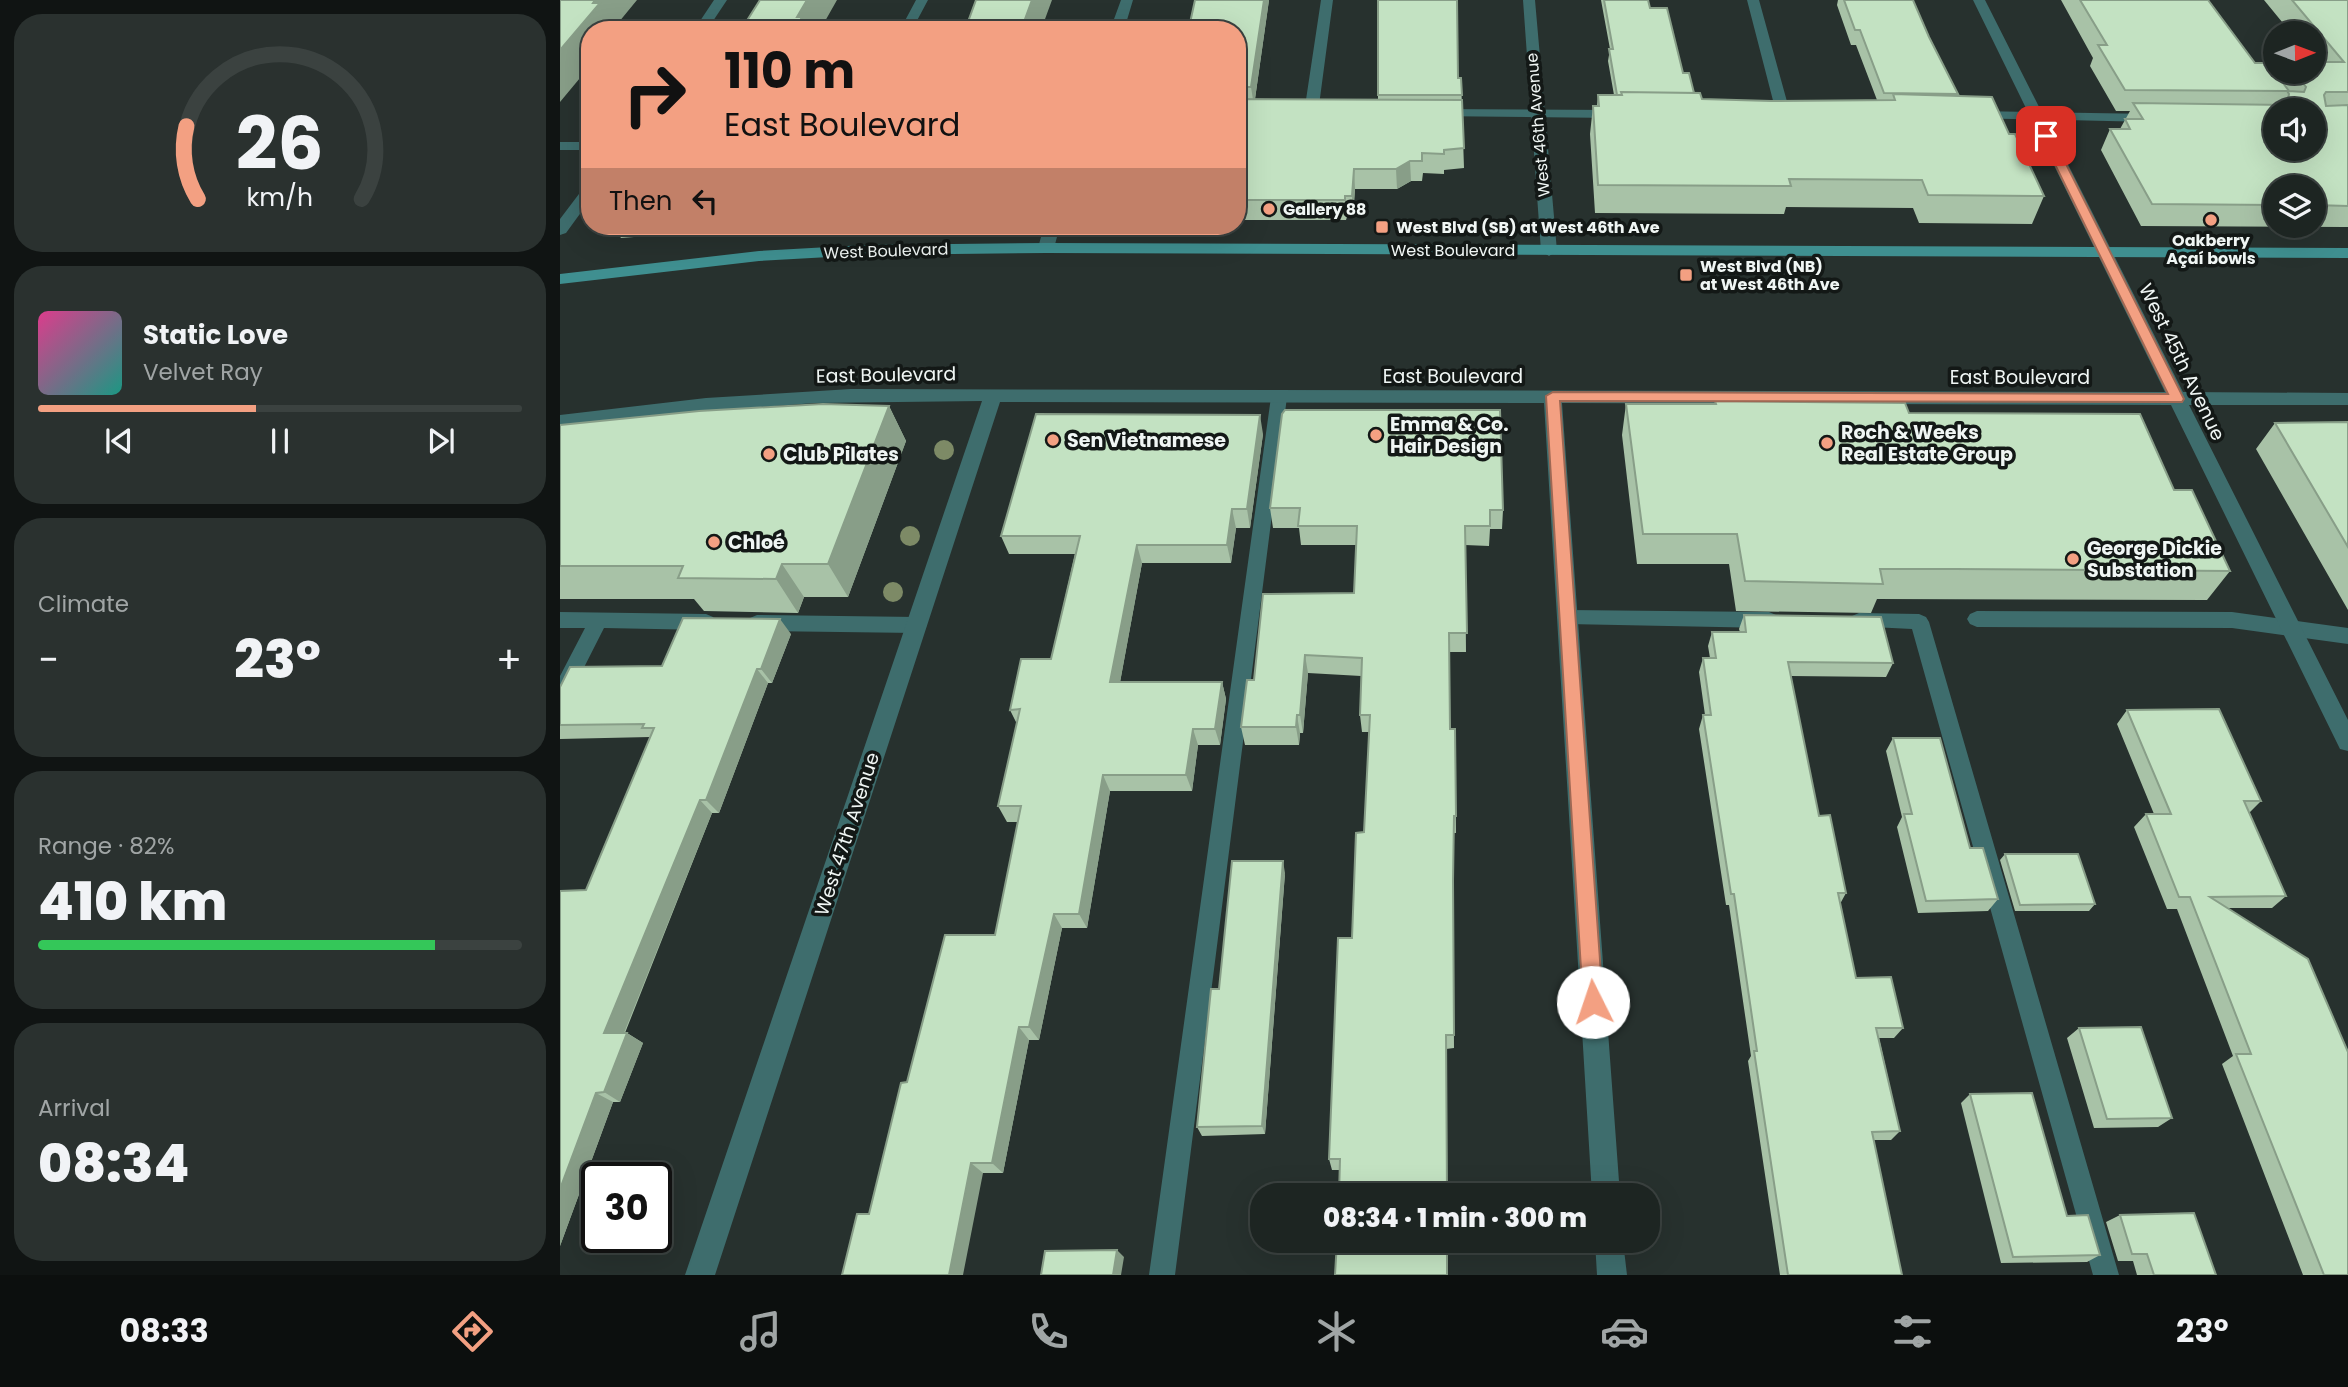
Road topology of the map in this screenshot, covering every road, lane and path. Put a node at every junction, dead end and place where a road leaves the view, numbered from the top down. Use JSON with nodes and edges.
{"nodes":[{"id":1,"x":722,"y":0,"type":"edge"},
{"id":2,"x":922,"y":0,"type":"edge"},
{"id":3,"x":1127,"y":0,"type":"edge"},
{"id":4,"x":1327,"y":0,"type":"edge"},
{"id":5,"x":1529,"y":0,"type":"edge"},
{"id":6,"x":1753,"y":0,"type":"edge"},
{"id":7,"x":1979,"y":0,"type":"edge"},
{"id":8,"x":707,"y":21,"type":"edge"},
{"id":9,"x":911,"y":21,"type":"edge"},
{"id":10,"x":1120,"y":21,"type":"edge"},
{"id":11,"x":1312,"y":113,"type":"edge"},
{"id":12,"x":1421,"y":113,"type":"edge"},
{"id":13,"x":1536,"y":114,"type":"junction"},
{"id":14,"x":1633,"y":114,"type":"edge"},
{"id":15,"x":1958,"y":115,"type":"edge"},
{"id":16,"x":1784,"y":116,"type":"edge"},
{"id":17,"x":2036,"y":116,"type":"junction"},
{"id":18,"x":2167,"y":118,"type":"edge"},
{"id":19,"x":560,"y":146,"type":"edge"},
{"id":20,"x":581,"y":146,"type":"edge"},
{"id":21,"x":581,"y":201,"type":"edge"},
{"id":22,"x":560,"y":230,"type":"edge"},
{"id":23,"x":1050,"y":235,"type":"edge"},
{"id":24,"x":1046,"y":248,"type":"junction"},
{"id":25,"x":1549,"y":251,"type":"junction"},
{"id":26,"x":2104,"y":252,"type":"junction"},
{"id":27,"x":2348,"y":253,"type":"edge"},
{"id":28,"x":560,"y":279,"type":"edge"},
{"id":29,"x":993,"y":394,"type":"junction"},
{"id":30,"x":1553,"y":396,"type":"junction"},
{"id":31,"x":1279,"y":397,"type":"junction"},
{"id":32,"x":2177,"y":399,"type":"junction"},
{"id":33,"x":2348,"y":400,"type":"edge"},
{"id":34,"x":560,"y":421,"type":"edge"},
{"id":35,"x":1567,"y":617,"type":"junction"},
{"id":36,"x":560,"y":620,"type":"edge"},
{"id":37,"x":599,"y":620,"type":"junction"},
{"id":38,"x":1793,"y":620,"type":"edge"},
{"id":39,"x":1977,"y":620,"type":"dead end"},
{"id":40,"x":1835,"y":621,"type":"edge"},
{"id":41,"x":916,"y":625,"type":"junction"},
{"id":42,"x":2291,"y":627,"type":"junction"},
{"id":43,"x":2348,"y":636,"type":"edge"},
{"id":44,"x":560,"y":695,"type":"edge"},
{"id":45,"x":2348,"y":742,"type":"edge"},
{"id":46,"x":1605,"y":1183,"type":"edge"},
{"id":47,"x":1610,"y":1253,"type":"edge"},
{"id":48,"x":700,"y":1275,"type":"edge"},
{"id":49,"x":1162,"y":1275,"type":"edge"},
{"id":50,"x":1612,"y":1275,"type":"edge"},
{"id":51,"x":2106,"y":1275,"type":"edge"}],
"edges":[{"from":1,"to":8,"type":"street"},
{"from":2,"to":9,"type":"lane"},
{"from":3,"to":10,"type":"street"},
{"from":4,"to":11,"type":"lane"},
{"from":5,"to":13,"type":"street","name":"West 46th Avenue"},
{"from":6,"to":16,"type":"lane"},
{"from":7,"to":17,"type":"street","name":"West 45th Avenue"},
{"from":12,"to":13,"type":"lane"},
{"from":13,"to":14,"type":"lane"},
{"from":13,"to":25,"type":"street","name":"West 46th Avenue"},
{"from":15,"to":17,"type":"lane"},
{"from":17,"to":18,"type":"lane"},
{"from":17,"to":26,"type":"street","name":"West 45th Avenue"},
{"from":19,"to":20,"type":"lane"},
{"from":21,"to":22,"type":"street"},
{"from":23,"to":24,"type":"street"},
{"from":24,"to":25,"type":"street","name":"West Boulevard"},
{"from":24,"to":28,"type":"street","name":"West Boulevard"},
{"from":25,"to":26,"type":"street","name":"West Boulevard"},
{"from":26,"to":27,"type":"street","name":"West Boulevard"},
{"from":26,"to":32,"type":"street","name":"West 45th Avenue"},
{"from":29,"to":31,"type":"street","name":"East Boulevard"},
{"from":29,"to":34,"type":"street","name":"East Boulevard"},
{"from":29,"to":41,"type":"street","name":"West 47th Avenue"},
{"from":30,"to":31,"type":"street","name":"East Boulevard"},
{"from":30,"to":32,"type":"street","name":"East Boulevard"},
{"from":30,"to":35,"type":"street"},
{"from":31,"to":49,"type":"lane"},
{"from":32,"to":33,"type":"street","name":"East Boulevard"},
{"from":32,"to":42,"type":"street","name":"West 45th Avenue"},
{"from":35,"to":38,"type":"lane"},
{"from":35,"to":46,"type":"street"},
{"from":36,"to":37,"type":"lane"},
{"from":37,"to":41,"type":"lane"},
{"from":37,"to":44,"type":"lane"},
{"from":39,"to":42,"type":"lane"},
{"from":40,"to":51,"type":"lane"},
{"from":41,"to":48,"type":"street","name":"West 47th Avenue"},
{"from":42,"to":43,"type":"lane"},
{"from":42,"to":45,"type":"street","name":"West 45th Avenue"},
{"from":47,"to":50,"type":"street"}]}
